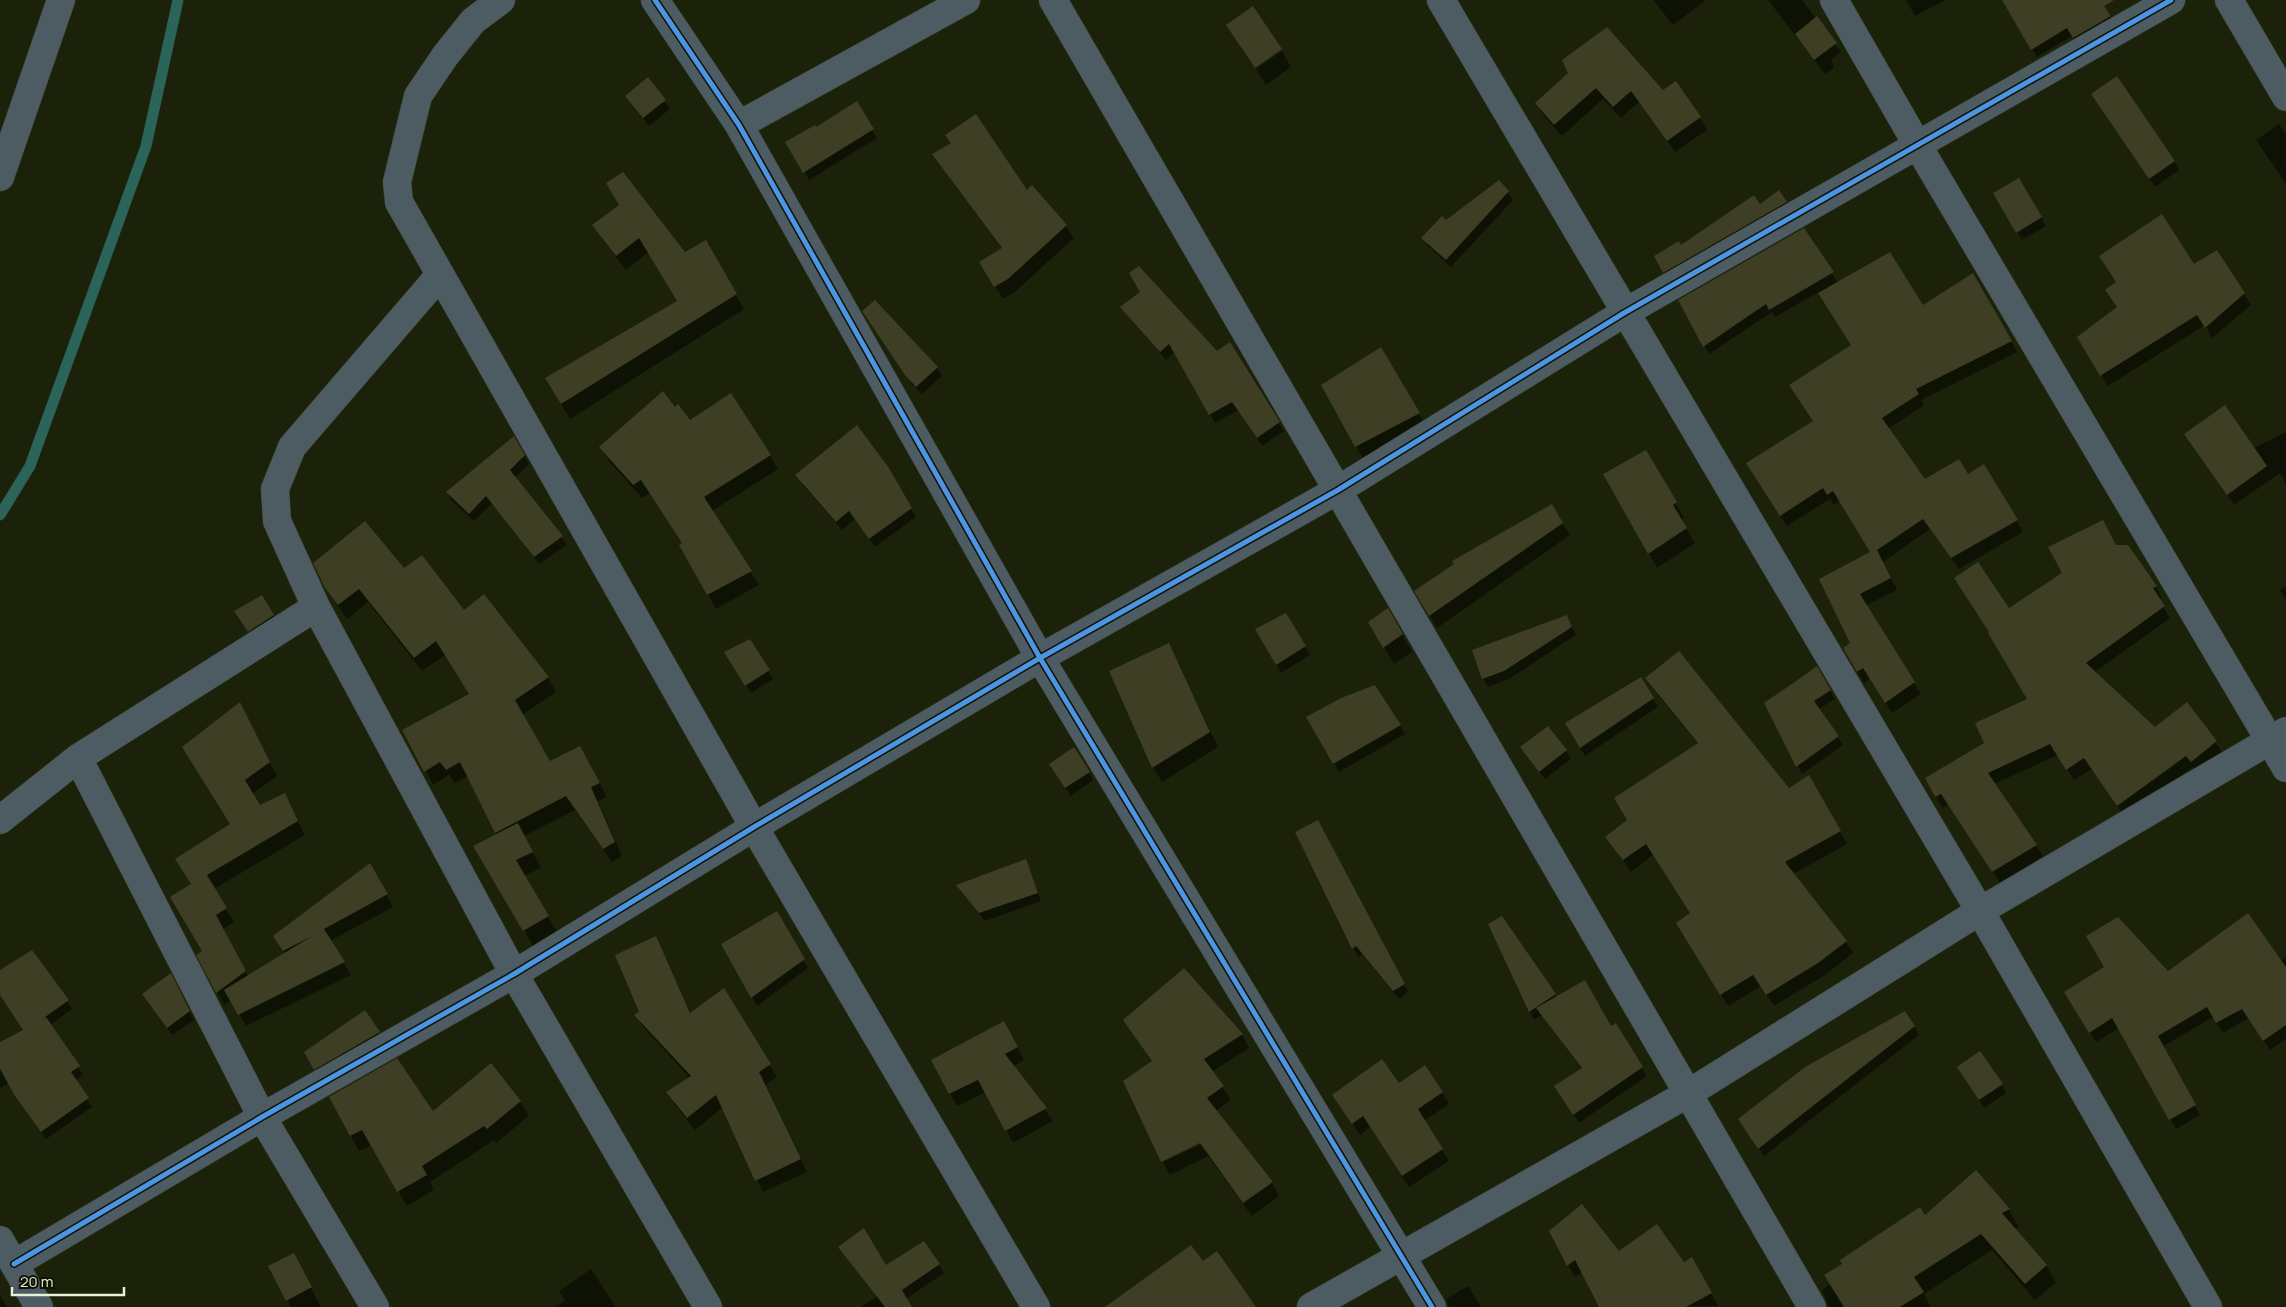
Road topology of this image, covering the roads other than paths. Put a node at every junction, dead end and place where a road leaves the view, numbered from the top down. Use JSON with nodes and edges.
{"nodes":[{"id":1,"x":61,"y":0,"type":"edge"},
{"id":2,"x":501,"y":0,"type":"edge"},
{"id":3,"x":655,"y":0,"type":"edge"},
{"id":4,"x":966,"y":0,"type":"edge"},
{"id":5,"x":1053,"y":0,"type":"edge"},
{"id":6,"x":1441,"y":0,"type":"edge"},
{"id":7,"x":1834,"y":0,"type":"edge"},
{"id":8,"x":2171,"y":0,"type":"edge"},
{"id":9,"x":2229,"y":0,"type":"edge"},
{"id":10,"x":2286,"y":97,"type":"edge"},
{"id":11,"x":739,"y":125,"type":"junction"},
{"id":12,"x":1918,"y":146,"type":"junction"},
{"id":13,"x":0,"y":176,"type":"edge"},
{"id":14,"x":440,"y":276,"type":"junction"},
{"id":15,"x":1624,"y":313,"type":"junction"},
{"id":16,"x":1338,"y":490,"type":"junction"},
{"id":17,"x":316,"y":607,"type":"junction"},
{"id":18,"x":1040,"y":658,"type":"junction"},
{"id":19,"x":2278,"y":736,"type":"edge"},
{"id":20,"x":78,"y":758,"type":"junction"},
{"id":21,"x":2286,"y":768,"type":"edge"},
{"id":22,"x":0,"y":820,"type":"edge"},
{"id":23,"x":754,"y":827,"type":"junction"},
{"id":24,"x":1980,"y":911,"type":"junction"},
{"id":25,"x":514,"y":974,"type":"junction"},
{"id":26,"x":1689,"y":1093,"type":"junction"},
{"id":27,"x":262,"y":1117,"type":"junction"},
{"id":28,"x":0,"y":1240,"type":"edge"},
{"id":29,"x":1402,"y":1256,"type":"junction"},
{"id":30,"x":14,"y":1264,"type":"junction"},
{"id":31,"x":39,"y":1307,"type":"edge"},
{"id":32,"x":376,"y":1307,"type":"edge"},
{"id":33,"x":708,"y":1307,"type":"edge"},
{"id":34,"x":1036,"y":1307,"type":"edge"},
{"id":35,"x":1311,"y":1307,"type":"edge"},
{"id":36,"x":1432,"y":1307,"type":"edge"},
{"id":37,"x":1812,"y":1307,"type":"edge"},
{"id":38,"x":2208,"y":1307,"type":"edge"}],
"edges":[{"from":1,"to":13,"type":"street"},
{"from":2,"to":14,"type":"street"},
{"from":3,"to":11,"type":"street"},
{"from":4,"to":11,"type":"street"},
{"from":5,"to":16,"type":"street"},
{"from":6,"to":15,"type":"street"},
{"from":7,"to":12,"type":"street"},
{"from":8,"to":12,"type":"street"},
{"from":9,"to":10,"type":"street"},
{"from":11,"to":18,"type":"street"},
{"from":12,"to":15,"type":"street"},
{"from":12,"to":19,"type":"street"},
{"from":14,"to":17,"type":"street"},
{"from":14,"to":23,"type":"street"},
{"from":15,"to":16,"type":"street"},
{"from":15,"to":24,"type":"street"},
{"from":16,"to":18,"type":"street"},
{"from":16,"to":26,"type":"street"},
{"from":17,"to":20,"type":"street"},
{"from":17,"to":25,"type":"street"},
{"from":18,"to":23,"type":"street"},
{"from":18,"to":29,"type":"street"},
{"from":19,"to":21,"type":"street"},
{"from":19,"to":24,"type":"street"},
{"from":20,"to":22,"type":"street"},
{"from":20,"to":27,"type":"street"},
{"from":23,"to":25,"type":"street"},
{"from":23,"to":34,"type":"street"},
{"from":24,"to":26,"type":"street"},
{"from":24,"to":38,"type":"street"},
{"from":25,"to":27,"type":"street"},
{"from":25,"to":33,"type":"street"},
{"from":26,"to":29,"type":"street"},
{"from":26,"to":37,"type":"street"},
{"from":27,"to":30,"type":"street"},
{"from":27,"to":32,"type":"street"},
{"from":28,"to":30,"type":"street"},
{"from":29,"to":35,"type":"street"},
{"from":29,"to":36,"type":"street"},
{"from":30,"to":31,"type":"street"}]}
